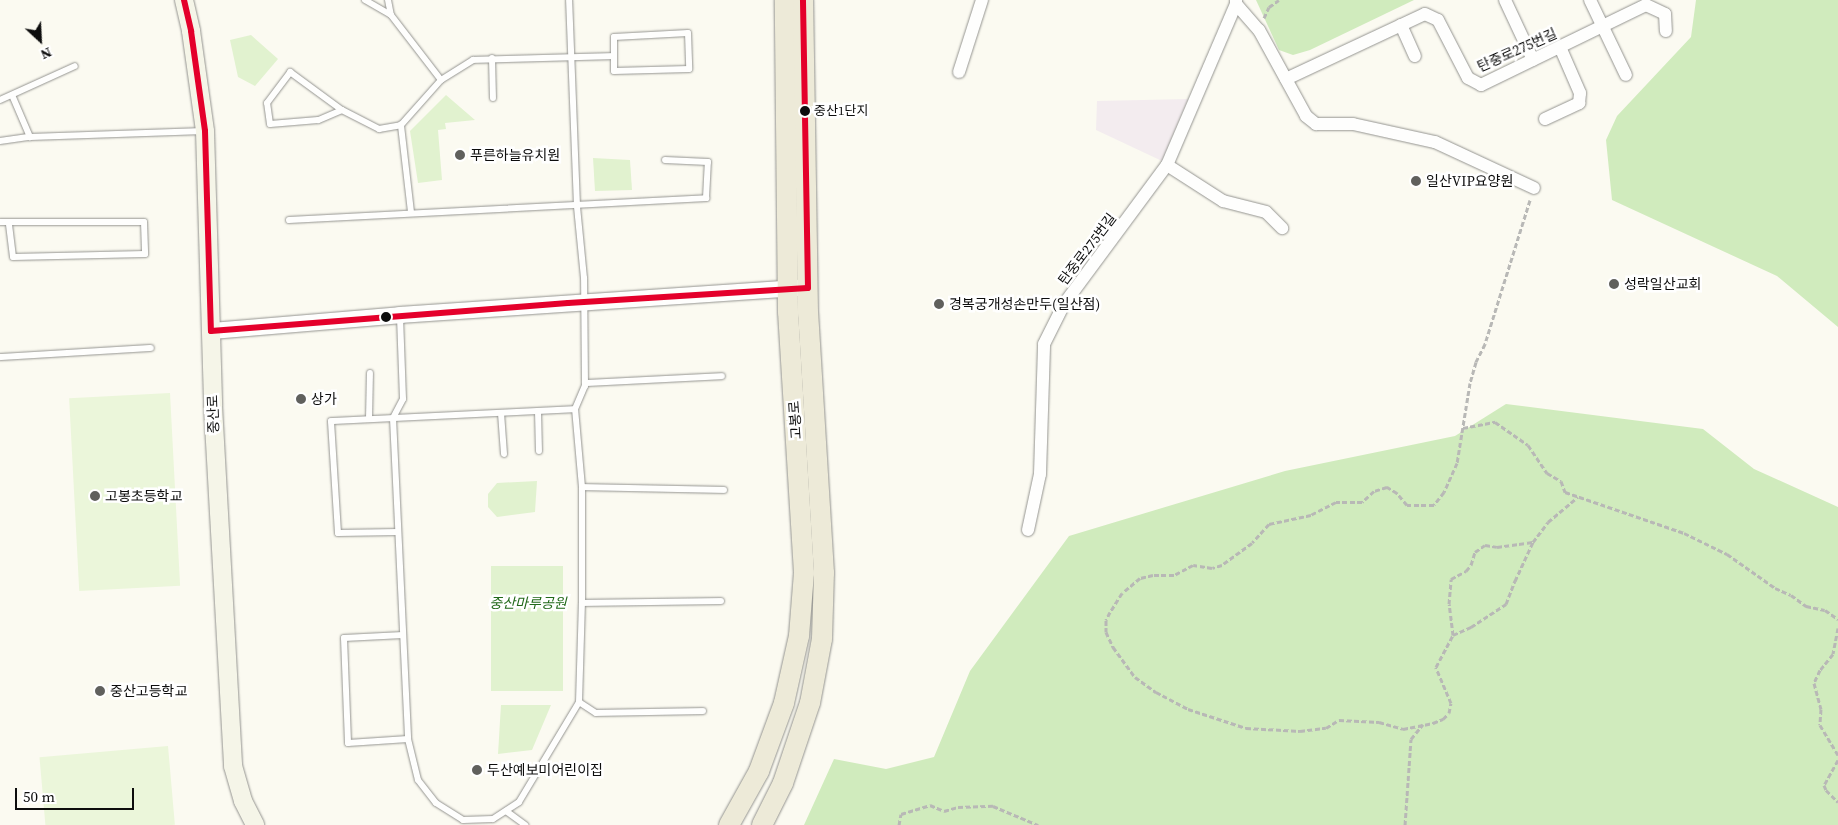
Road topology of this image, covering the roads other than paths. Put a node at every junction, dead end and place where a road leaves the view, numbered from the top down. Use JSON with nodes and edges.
{"nodes":[{"id":1,"x":184,"y":0,"type":"edge"},
{"id":2,"x":365,"y":0,"type":"edge"},
{"id":3,"x":388,"y":0,"type":"edge"},
{"id":4,"x":569,"y":0,"type":"edge"},
{"id":5,"x":785,"y":0,"type":"edge"},
{"id":6,"x":803,"y":0,"type":"edge"},
{"id":7,"x":982,"y":0,"type":"edge"},
{"id":8,"x":1505,"y":0,"type":"edge"},
{"id":9,"x":1590,"y":0,"type":"edge"},
{"id":10,"x":1236,"y":2,"type":"edge"},
{"id":11,"x":391,"y":15,"type":"junction"},
{"id":12,"x":1401,"y":25,"type":"junction"},
{"id":13,"x":1602,"y":26,"type":"junction"},
{"id":14,"x":1666,"y":31,"type":"dead end"},
{"id":15,"x":1560,"y":47,"type":"junction"},
{"id":16,"x":613,"y":56,"type":"junction"},
{"id":17,"x":1415,"y":56,"type":"dead end"},
{"id":18,"x":572,"y":57,"type":"junction"},
{"id":19,"x":492,"y":58,"type":"junction"},
{"id":20,"x":1533,"y":60,"type":"junction"},
{"id":21,"x":75,"y":66,"type":"dead end"},
{"id":22,"x":959,"y":72,"type":"dead end"},
{"id":23,"x":1626,"y":75,"type":"dead end"},
{"id":24,"x":1286,"y":79,"type":"junction"},
{"id":25,"x":441,"y":80,"type":"junction"},
{"id":26,"x":12,"y":95,"type":"junction"},
{"id":27,"x":493,"y":98,"type":"dead end"},
{"id":28,"x":0,"y":100,"type":"edge"},
{"id":29,"x":342,"y":110,"type":"junction"},
{"id":30,"x":1545,"y":119,"type":"dead end"},
{"id":31,"x":401,"y":125,"type":"junction"},
{"id":32,"x":205,"y":131,"type":"junction"},
{"id":33,"x":30,"y":137,"type":"junction"},
{"id":34,"x":0,"y":141,"type":"edge"},
{"id":35,"x":665,"y":160,"type":"dead end"},
{"id":36,"x":1167,"y":165,"type":"junction"},
{"id":37,"x":1534,"y":188,"type":"road end"},
{"id":38,"x":577,"y":206,"type":"junction"},
{"id":39,"x":411,"y":212,"type":"junction"},
{"id":40,"x":289,"y":220,"type":"dead end"},
{"id":41,"x":0,"y":222,"type":"edge"},
{"id":42,"x":9,"y":222,"type":"junction"},
{"id":43,"x":1282,"y":228,"type":"dead end"},
{"id":44,"x":798,"y":288,"type":"junction"},
{"id":45,"x":584,"y":302,"type":"junction"},
{"id":46,"x":400,"y":315,"type":"junction"},
{"id":47,"x":211,"y":331,"type":"junction"},
{"id":48,"x":151,"y":348,"type":"dead end"},
{"id":49,"x":0,"y":357,"type":"edge"},
{"id":50,"x":370,"y":373,"type":"dead end"},
{"id":51,"x":722,"y":376,"type":"dead end"},
{"id":52,"x":585,"y":383,"type":"junction"},
{"id":53,"x":575,"y":409,"type":"junction"},
{"id":54,"x":538,"y":411,"type":"junction"},
{"id":55,"x":501,"y":413,"type":"junction"},
{"id":56,"x":393,"y":418,"type":"junction"},
{"id":57,"x":369,"y":419,"type":"junction"},
{"id":58,"x":539,"y":451,"type":"dead end"},
{"id":59,"x":504,"y":454,"type":"dead end"},
{"id":60,"x":582,"y":487,"type":"junction"},
{"id":61,"x":724,"y":490,"type":"dead end"},
{"id":62,"x":1028,"y":530,"type":"dead end"},
{"id":63,"x":398,"y":532,"type":"junction"},
{"id":64,"x":721,"y":601,"type":"dead end"},
{"id":65,"x":582,"y":603,"type":"junction"},
{"id":66,"x":403,"y":635,"type":"junction"},
{"id":67,"x":579,"y":702,"type":"junction"},
{"id":68,"x":703,"y":711,"type":"dead end"},
{"id":69,"x":408,"y":739,"type":"junction"},
{"id":70,"x":506,"y":810,"type":"junction"},
{"id":71,"x":255,"y":825,"type":"edge"},
{"id":72,"x":525,"y":825,"type":"edge"},
{"id":73,"x":729,"y":825,"type":"edge"},
{"id":74,"x":762,"y":825,"type":"edge"}],
"edges":[{"from":1,"to":32,"type":"main road","name":"중산로"},
{"from":2,"to":11,"type":"lane"},
{"from":3,"to":11,"type":"lane"},
{"from":4,"to":18,"type":"lane"},
{"from":5,"to":44,"type":"main road","name":"고봉로"},
{"from":6,"to":44,"type":"main road","name":"고봉로"},
{"from":7,"to":22,"type":"street"},
{"from":8,"to":20,"type":"street"},
{"from":9,"to":13,"type":"street"},
{"from":10,"to":24,"type":"street","name":"탄중로275번길"},
{"from":10,"to":36,"type":"street","name":"탄중로275번길"},
{"from":11,"to":25,"type":"lane"},
{"from":12,"to":17,"type":"street"},
{"from":12,"to":20,"type":"street","name":"탄중로275번길"},
{"from":12,"to":24,"type":"street","name":"탄중로275번길"},
{"from":13,"to":14,"type":"street","name":"탄중로275번길"},
{"from":13,"to":15,"type":"street","name":"탄중로275번길"},
{"from":13,"to":23,"type":"street"},
{"from":15,"to":20,"type":"street","name":"탄중로275번길"},
{"from":15,"to":30,"type":"street"},
{"from":16,"to":16,"type":"lane"},
{"from":16,"to":18,"type":"lane"},
{"from":18,"to":19,"type":"lane"},
{"from":18,"to":38,"type":"lane"},
{"from":19,"to":25,"type":"lane"},
{"from":19,"to":27,"type":"lane"},
{"from":21,"to":26,"type":"lane"},
{"from":24,"to":37,"type":"street","name":"탄중로275번길"},
{"from":25,"to":31,"type":"lane"},
{"from":26,"to":28,"type":"lane"},
{"from":26,"to":33,"type":"lane"},
{"from":29,"to":29,"type":"lane"},
{"from":29,"to":31,"type":"lane"},
{"from":31,"to":39,"type":"lane"},
{"from":32,"to":33,"type":"lane"},
{"from":32,"to":47,"type":"main road","name":"중산로"},
{"from":33,"to":34,"type":"lane"},
{"from":35,"to":38,"type":"lane"},
{"from":36,"to":43,"type":"street"},
{"from":36,"to":62,"type":"street","name":"탄중로275번길"},
{"from":38,"to":39,"type":"lane"},
{"from":38,"to":45,"type":"lane"},
{"from":39,"to":40,"type":"lane"},
{"from":41,"to":42,"type":"lane"},
{"from":42,"to":42,"type":"lane"},
{"from":44,"to":45,"type":"street"},
{"from":44,"to":73,"type":"main road","name":"고봉로"},
{"from":44,"to":74,"type":"main road","name":"고봉로"},
{"from":45,"to":46,"type":"street"},
{"from":45,"to":52,"type":"lane"},
{"from":46,"to":47,"type":"street"},
{"from":46,"to":56,"type":"lane"},
{"from":47,"to":71,"type":"main road","name":"중산로"},
{"from":48,"to":49,"type":"lane"},
{"from":50,"to":57,"type":"lane"},
{"from":51,"to":52,"type":"lane"},
{"from":52,"to":53,"type":"lane"},
{"from":53,"to":54,"type":"lane"},
{"from":53,"to":60,"type":"lane"},
{"from":54,"to":55,"type":"lane"},
{"from":54,"to":58,"type":"lane"},
{"from":55,"to":56,"type":"lane"},
{"from":55,"to":59,"type":"lane"},
{"from":56,"to":57,"type":"lane"},
{"from":56,"to":63,"type":"lane"},
{"from":57,"to":63,"type":"lane"},
{"from":60,"to":61,"type":"lane"},
{"from":60,"to":65,"type":"lane"},
{"from":63,"to":66,"type":"lane"},
{"from":64,"to":65,"type":"lane"},
{"from":65,"to":67,"type":"lane"},
{"from":66,"to":69,"type":"lane"},
{"from":66,"to":69,"type":"lane"},
{"from":67,"to":68,"type":"lane"},
{"from":67,"to":70,"type":"lane"},
{"from":69,"to":70,"type":"lane"},
{"from":70,"to":72,"type":"lane"}]}
